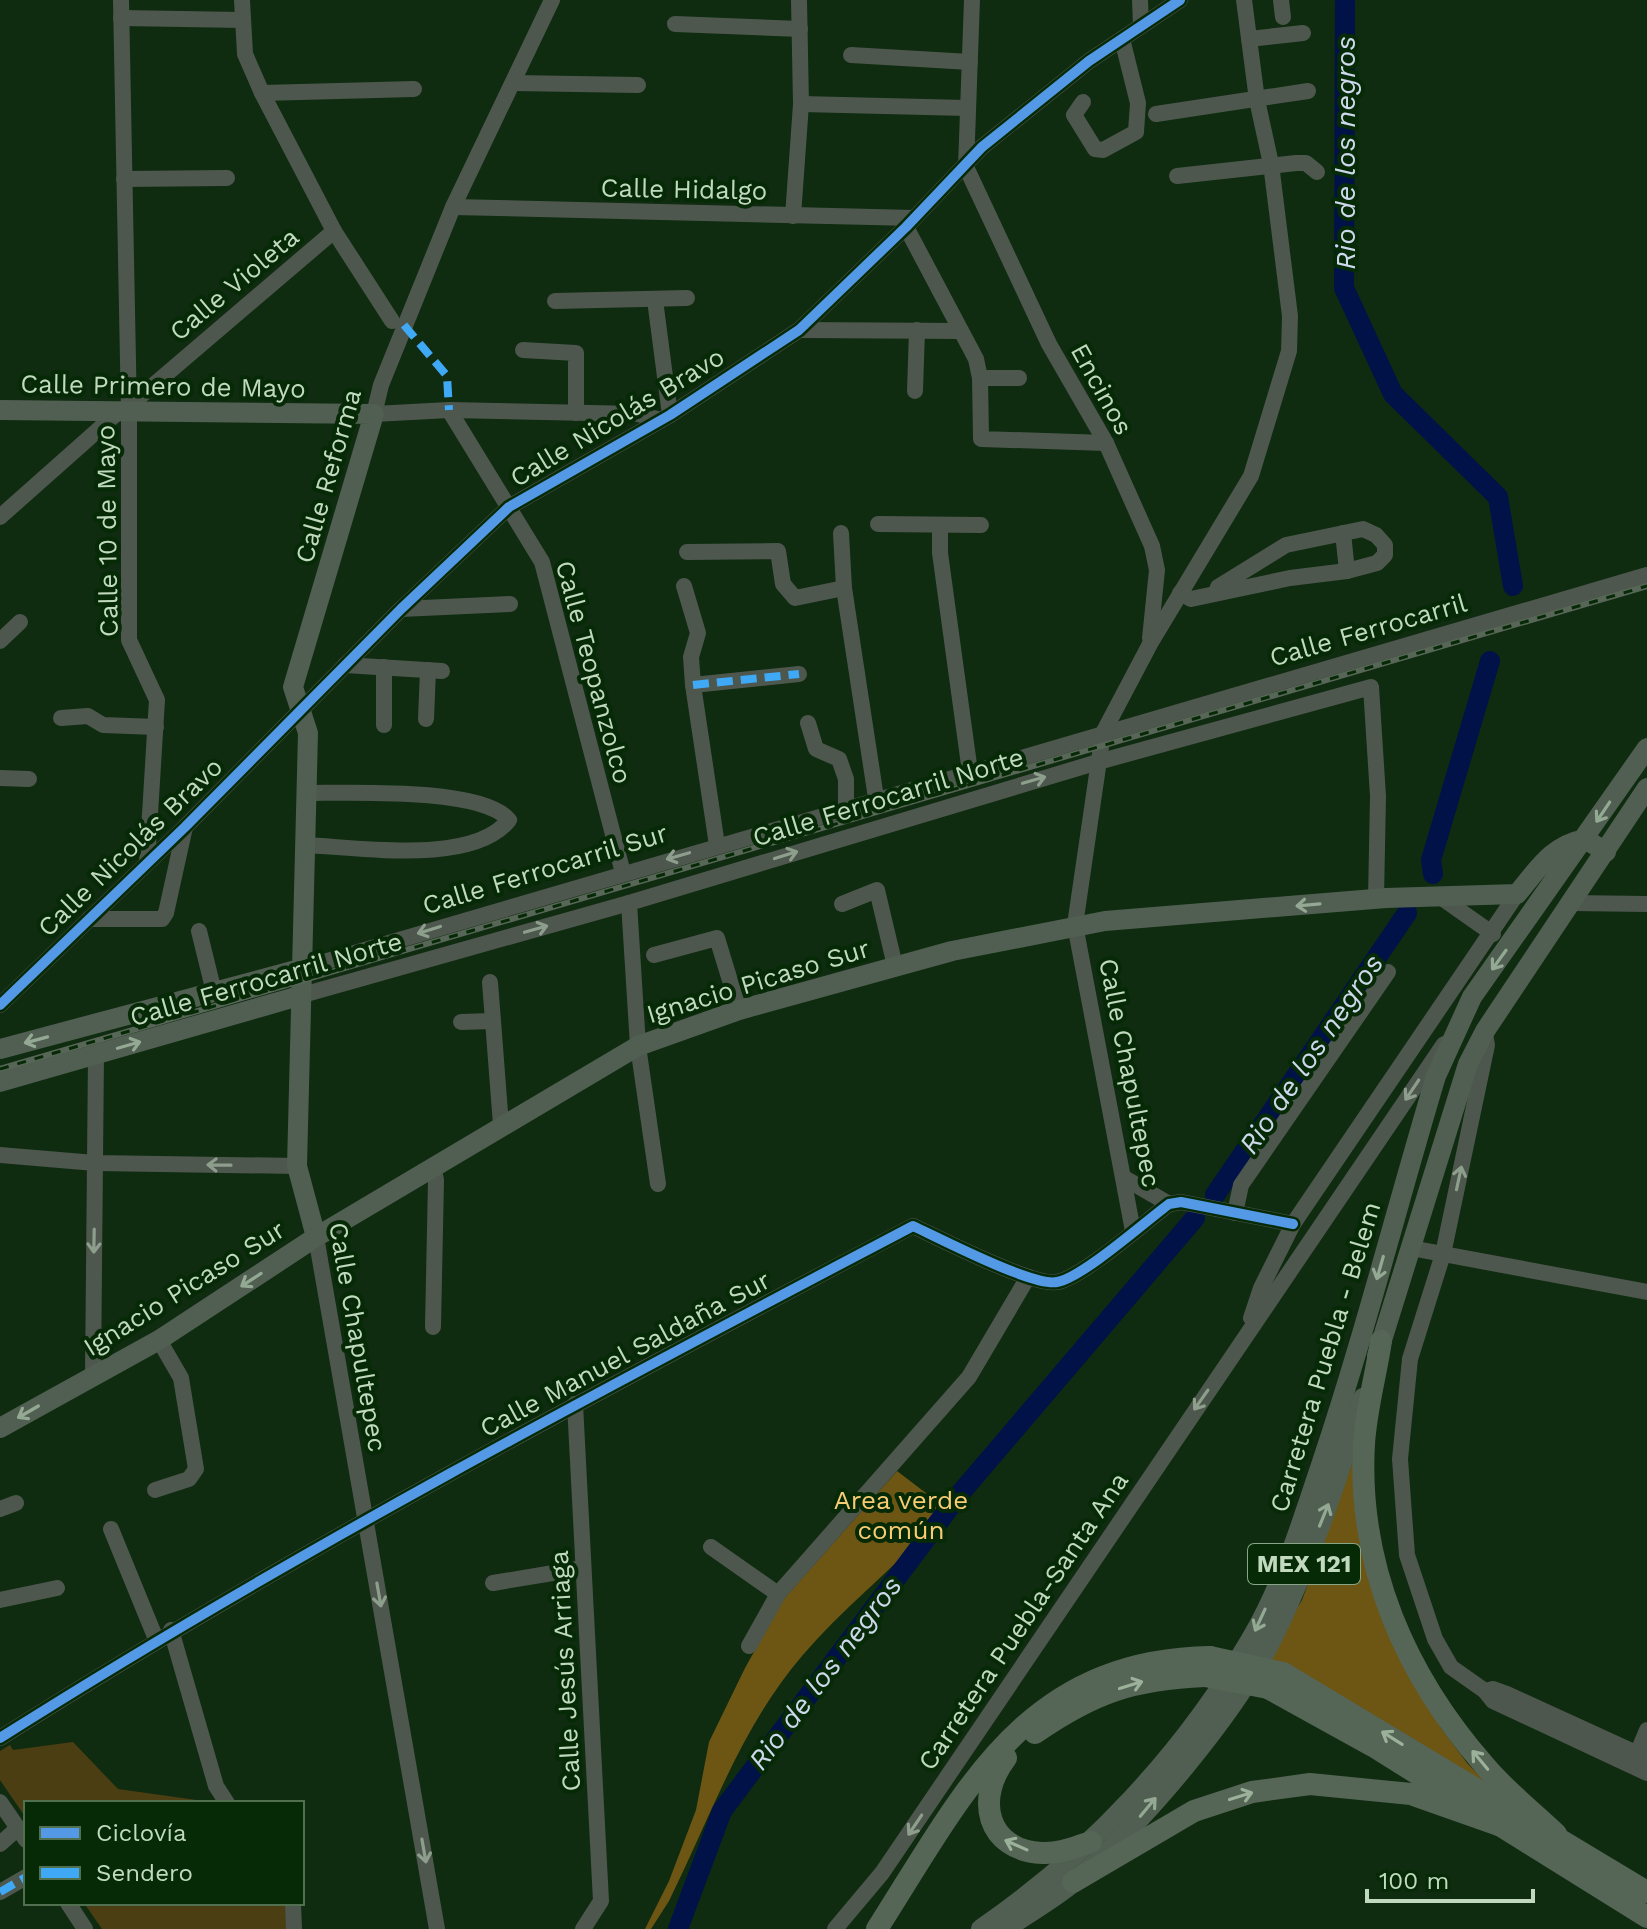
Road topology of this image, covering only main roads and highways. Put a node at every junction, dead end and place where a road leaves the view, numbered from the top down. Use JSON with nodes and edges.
{"nodes":[{"id":1,"x":0,"y":410,"type":"edge"},
{"id":2,"x":374,"y":414,"type":"joint"},
{"id":3,"x":1647,"y":748,"type":"edge"},
{"id":4,"x":1647,"y":788,"type":"edge"},
{"id":5,"x":1585,"y":839,"type":"junction"},
{"id":6,"x":1606,"y":852,"type":"junction"},
{"id":7,"x":300,"y":969,"type":"junction"},
{"id":8,"x":299,"y":996,"type":"junction"},
{"id":9,"x":0,"y":1049,"type":"edge"},
{"id":10,"x":0,"y":1082,"type":"edge"},
{"id":11,"x":316,"y":1237,"type":"junction"},
{"id":12,"x":1381,"y":1341,"type":"junction"},
{"id":13,"x":0,"y":1428,"type":"edge"},
{"id":14,"x":1208,"y":1667,"type":"junction"},
{"id":15,"x":1276,"y":1680,"type":"junction"},
{"id":16,"x":1499,"y":1825,"type":"junction"},
{"id":17,"x":1556,"y":1834,"type":"junction"},
{"id":18,"x":1091,"y":1842,"type":"junction"},
{"id":19,"x":1073,"y":1882,"type":"junction"},
{"id":20,"x":1647,"y":1892,"type":"edge"},
{"id":21,"x":1647,"y":1917,"type":"edge"},
{"id":22,"x":877,"y":1929,"type":"edge"},
{"id":23,"x":981,"y":1929,"type":"edge"},
{"id":24,"x":1005,"y":1929,"type":"edge"}],
"edges":[{"from":1,"to":2,"type":"main road","name":"Calle Primero de Mayo"},
{"from":2,"to":7,"type":"main road","name":"Calle Reforma"},
{"from":3,"to":5,"type":"main road","name":"Carretera Puebla - Belem","number":"MEX 121","one_way":true},
{"from":4,"to":6,"type":"main road","name":"Carretera Puebla - Belem","number":"MEX 121"},
{"from":5,"to":6,"type":"main road"},
{"from":5,"to":11,"type":"main road","name":"Ignacio Picaso Sur","one_way":true},
{"from":5,"to":18,"type":"main road","name":"Carretera Puebla - Belem","number":"MEX 121","one_way":true},
{"from":6,"to":12,"type":"main road","name":"Carretera Puebla - Belem","number":"MEX 121"},
{"from":7,"to":8,"type":"main road","name":"Calle Reforma"},
{"from":7,"to":9,"type":"main road","name":"Calle Ferrocarril Sur","one_way":true},
{"from":10,"to":8,"type":"main road","name":"Calle Ferrocarril Norte","one_way":true},
{"from":8,"to":11,"type":"main road","name":"Calle Chapultepec"},
{"from":11,"to":13,"type":"main road","name":"Ignacio Picaso Sur","one_way":true},
{"from":17,"to":12,"type":"highway","one_way":true},
{"from":19,"to":12,"type":"main road","name":"Carretera Puebla - Belem","number":"MEX 121","one_way":true},
{"from":14,"to":15,"type":"highway","bridge":true},
{"from":18,"to":14,"type":"highway","one_way":true},
{"from":14,"to":22,"type":"highway"},
{"from":15,"to":16,"type":"highway"},
{"from":17,"to":15,"type":"highway","one_way":true},
{"from":19,"to":16,"type":"highway","one_way":true},
{"from":16,"to":21,"type":"highway"},
{"from":17,"to":20,"type":"highway"},
{"from":18,"to":23,"type":"main road","name":"Carretera Puebla - Belem","number":"MEX 121"},
{"from":19,"to":24,"type":"main road","name":"Carretera Puebla - Belem","number":"MEX 121"}]}
